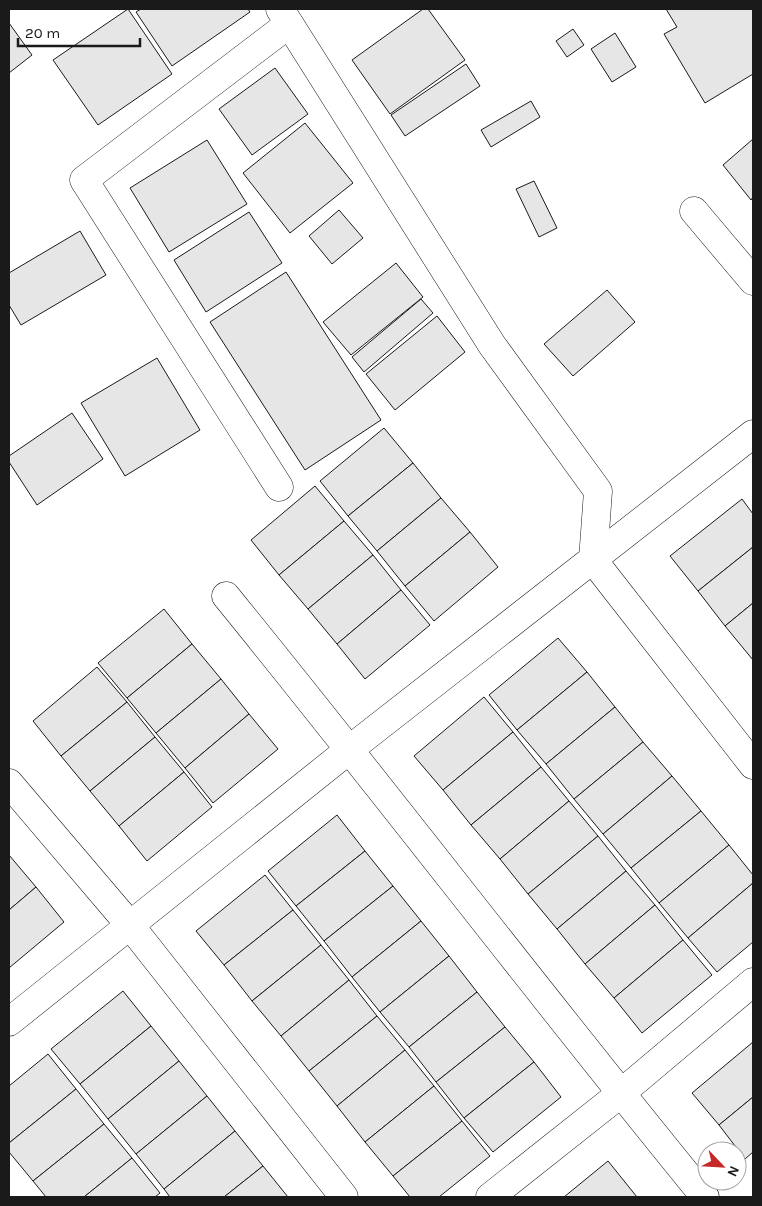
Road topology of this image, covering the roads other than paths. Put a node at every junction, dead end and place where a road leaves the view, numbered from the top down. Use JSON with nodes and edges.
{"nodes":[{"id":1,"x":284,"y":17,"type":"edge"},
{"id":2,"x":694,"y":211,"type":"dead end"},
{"id":3,"x":753,"y":282,"type":"edge"},
{"id":4,"x":753,"y":434,"type":"edge"},
{"id":5,"x":279,"y":487,"type":"dead end"},
{"id":6,"x":593,"y":560,"type":"junction"},
{"id":7,"x":226,"y":596,"type":"dead end"},
{"id":8,"x":350,"y":749,"type":"junction"},
{"id":9,"x":753,"y":765,"type":"edge"},
{"id":10,"x":9,"y":783,"type":"edge"},
{"id":11,"x":129,"y":924,"type":"junction"},
{"id":12,"x":753,"y":982,"type":"edge"},
{"id":13,"x":9,"y":1022,"type":"edge"},
{"id":14,"x":620,"y":1094,"type":"junction"},
{"id":15,"x":344,"y":1197,"type":"edge"},
{"id":16,"x":490,"y":1197,"type":"edge"},
{"id":17,"x":705,"y":1197,"type":"edge"}],
"edges":[{"from":1,"to":5,"type":"street"},
{"from":1,"to":6,"type":"street"},
{"from":2,"to":3,"type":"street"},
{"from":4,"to":6,"type":"street"},
{"from":6,"to":8,"type":"street"},
{"from":6,"to":9,"type":"street"},
{"from":7,"to":8,"type":"street"},
{"from":8,"to":11,"type":"street"},
{"from":8,"to":14,"type":"street"},
{"from":10,"to":11,"type":"street"},
{"from":11,"to":13,"type":"street"},
{"from":11,"to":15,"type":"street"},
{"from":12,"to":14,"type":"street"},
{"from":14,"to":16,"type":"street"},
{"from":14,"to":17,"type":"street"}]}
